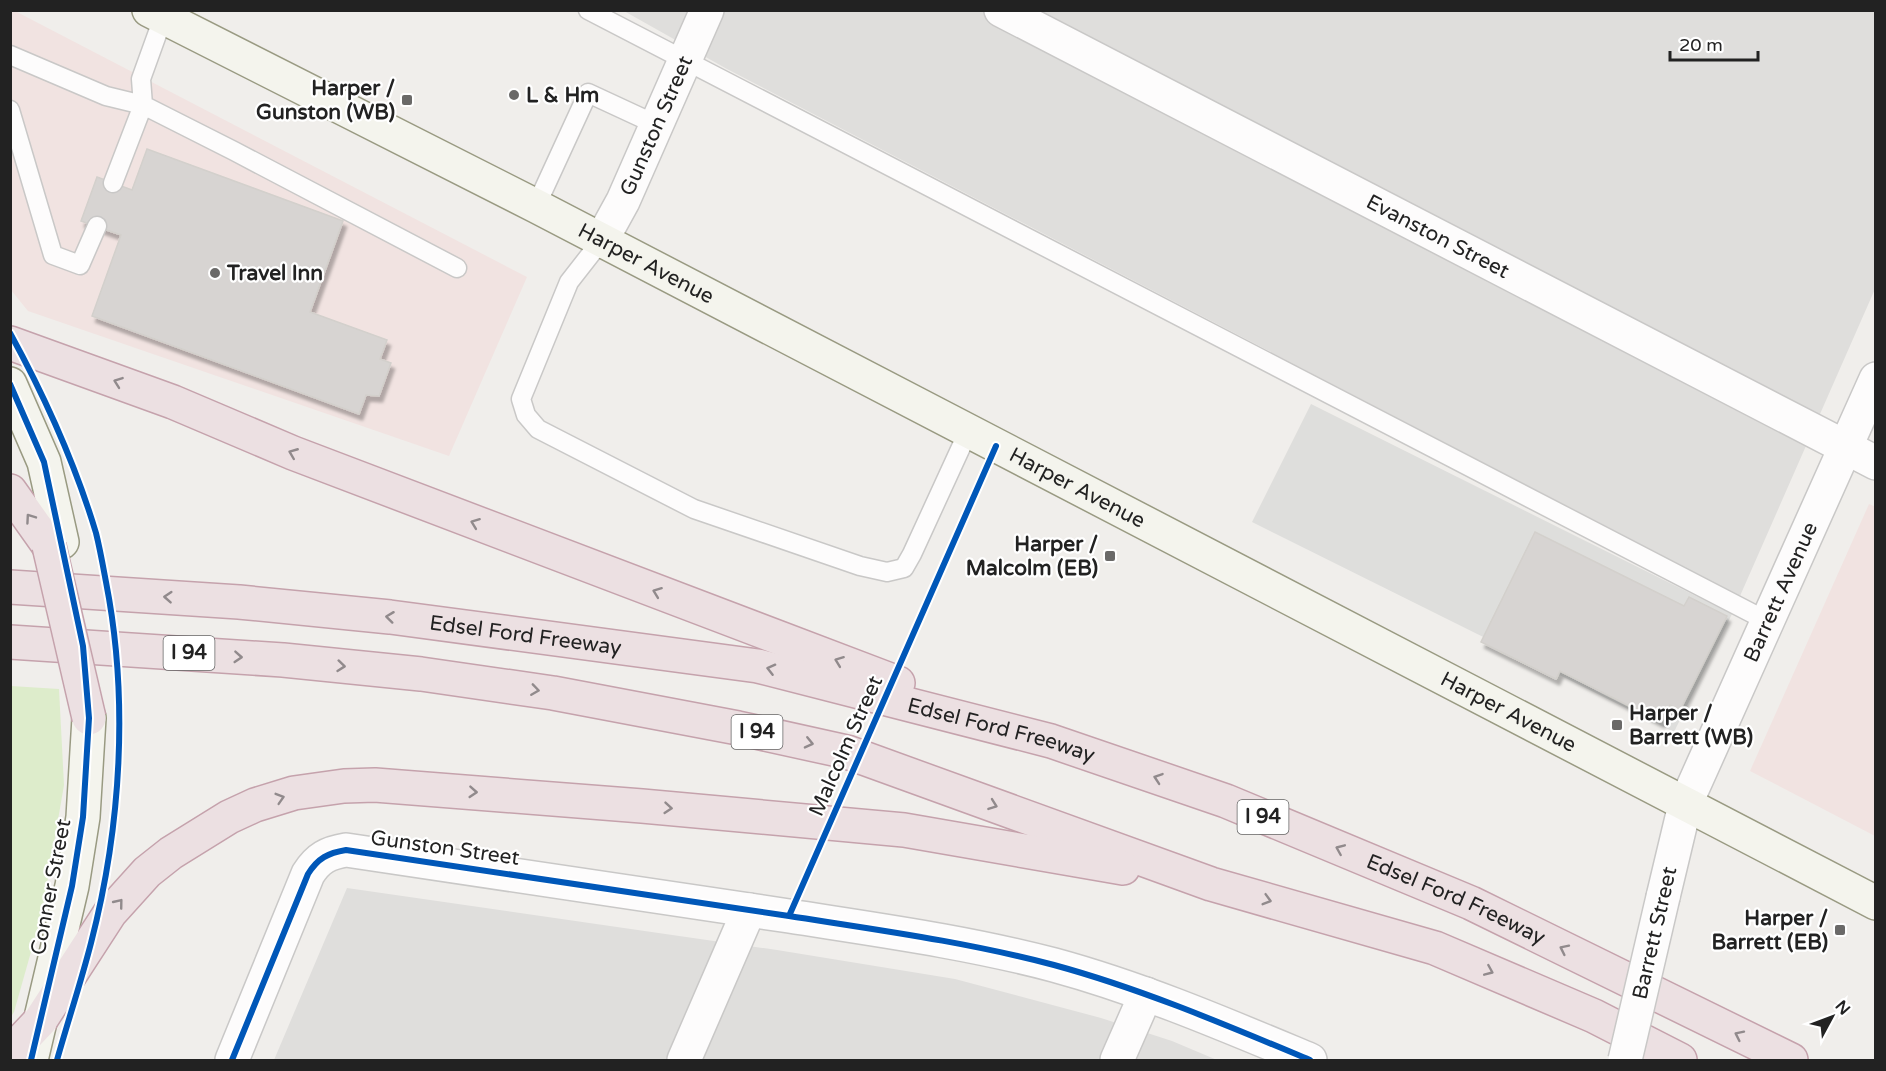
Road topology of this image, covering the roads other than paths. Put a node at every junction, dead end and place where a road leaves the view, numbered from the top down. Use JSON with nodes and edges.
{"nodes":[{"id":1,"x":588,"y":10,"type":"edge"},
{"id":2,"x":707,"y":10,"type":"edge"},
{"id":3,"x":1001,"y":10,"type":"edge"},
{"id":4,"x":156,"y":14,"type":"edge"},
{"id":5,"x":10,"y":55,"type":"edge"},
{"id":6,"x":684,"y":62,"type":"junction"},
{"id":7,"x":142,"y":105,"type":"junction"},
{"id":8,"x":10,"y":110,"type":"edge"},
{"id":9,"x":657,"y":124,"type":"junction"},
{"id":10,"x":113,"y":183,"type":"dead end"},
{"id":11,"x":536,"y":206,"type":"junction"},
{"id":12,"x":97,"y":226,"type":"dead end"},
{"id":13,"x":601,"y":241,"type":"junction"},
{"id":14,"x":457,"y":268,"type":"dead end"},
{"id":15,"x":10,"y":343,"type":"edge"},
{"id":16,"x":1875,"y":379,"type":"edge"},
{"id":17,"x":10,"y":384,"type":"edge"},
{"id":18,"x":968,"y":432,"type":"junction"},
{"id":19,"x":1845,"y":447,"type":"junction"},
{"id":20,"x":1875,"y":463,"type":"edge"},
{"id":21,"x":10,"y":490,"type":"edge"},
{"id":22,"x":55,"y":544,"type":"junction"},
{"id":23,"x":10,"y":586,"type":"edge"},
{"id":24,"x":1767,"y":621,"type":"junction"},
{"id":25,"x":10,"y":642,"type":"edge"},
{"id":26,"x":89,"y":718,"type":"joint"},
{"id":27,"x":1051,"y":741,"type":"junction"},
{"id":28,"x":1685,"y":805,"type":"junction"},
{"id":29,"x":1211,"y":884,"type":"junction"},
{"id":30,"x":1875,"y":903,"type":"edge"},
{"id":31,"x":749,"y":910,"type":"junction"},
{"id":32,"x":1146,"y":994,"type":"junction"},
{"id":33,"x":39,"y":1021,"type":"junction"},
{"id":34,"x":10,"y":1053,"type":"edge"},
{"id":35,"x":31,"y":1060,"type":"edge"},
{"id":36,"x":232,"y":1060,"type":"edge"},
{"id":37,"x":684,"y":1060,"type":"edge"},
{"id":38,"x":1118,"y":1060,"type":"edge"},
{"id":39,"x":1310,"y":1060,"type":"edge"},
{"id":40,"x":1624,"y":1060,"type":"edge"},
{"id":41,"x":1680,"y":1060,"type":"edge"},
{"id":42,"x":1791,"y":1060,"type":"edge"}],
"edges":[{"from":1,"to":6,"type":"lane"},
{"from":2,"to":6,"type":"street","name":"Gunston Street"},
{"from":3,"to":19,"type":"street","name":"Evanston Street"},
{"from":4,"to":7,"type":"lane"},
{"from":4,"to":11,"type":"main road","name":"Harper Avenue"},
{"from":5,"to":7,"type":"lane"},
{"from":6,"to":9,"type":"street","name":"Gunston Street"},
{"from":6,"to":24,"type":"lane"},
{"from":7,"to":10,"type":"lane"},
{"from":7,"to":14,"type":"lane"},
{"from":8,"to":12,"type":"lane"},
{"from":9,"to":11,"type":"lane"},
{"from":9,"to":13,"type":"street","name":"Gunston Street"},
{"from":11,"to":13,"type":"main road","name":"Harper Avenue"},
{"from":13,"to":18,"type":"main road","name":"Harper Avenue"},
{"from":13,"to":18,"type":"lane"},
{"from":27,"to":15,"type":"highway","one_way":true},
{"from":16,"to":19,"type":"street","name":"Barrett Avenue"},
{"from":17,"to":22,"type":"main road"},
{"from":18,"to":28,"type":"main road","name":"Harper Avenue"},
{"from":19,"to":20,"type":"street","name":"Evanston Street"},
{"from":19,"to":24,"type":"street","name":"Barrett Avenue"},
{"from":22,"to":21,"type":"highway","one_way":true},
{"from":22,"to":26,"type":"highway","bridge":true},
{"from":27,"to":23,"type":"highway","name":"Edsel Ford Freeway","number":"I 94","one_way":true},
{"from":24,"to":28,"type":"street","name":"Barrett Avenue"},
{"from":25,"to":29,"type":"highway","number":"I 94","one_way":true},
{"from":26,"to":33,"type":"main road","name":"Conner Street"},
{"from":42,"to":27,"type":"highway","name":"Edsel Ford Freeway","number":"I 94","one_way":true},
{"from":28,"to":30,"type":"main road","name":"Harper Avenue"},
{"from":28,"to":40,"type":"street","name":"Barrett Street","bridge":true},
{"from":33,"to":29,"type":"highway","one_way":true},
{"from":29,"to":41,"type":"highway","number":"I 94","one_way":true},
{"from":31,"to":32,"type":"street","name":"Gunston Street"},
{"from":31,"to":36,"type":"street","name":"Gunston Street"},
{"from":31,"to":37,"type":"street"},
{"from":32,"to":38,"type":"street"},
{"from":32,"to":39,"type":"street","name":"Gunston Street"},
{"from":33,"to":34,"type":"highway"},
{"from":33,"to":35,"type":"main road","name":"Conner Street"}]}
